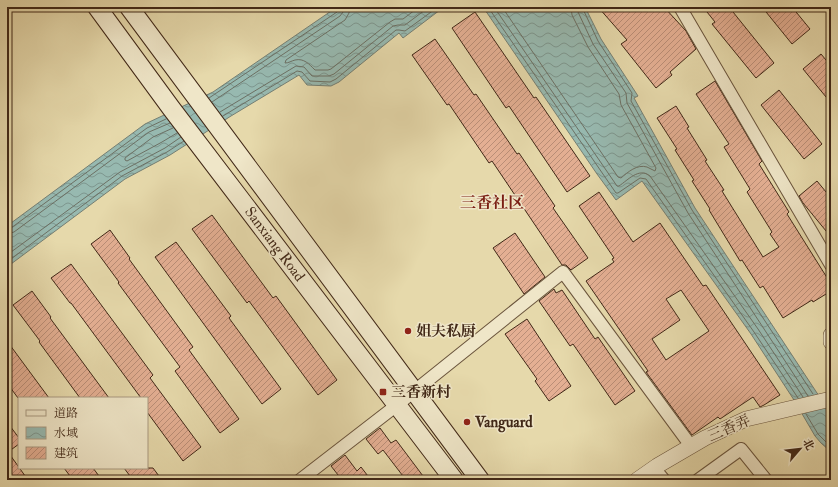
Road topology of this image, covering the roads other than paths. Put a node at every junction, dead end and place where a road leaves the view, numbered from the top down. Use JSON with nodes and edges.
{"nodes":[{"id":1,"x":97,"y":7,"type":"edge"},
{"id":2,"x":129,"y":7,"type":"edge"},
{"id":3,"x":680,"y":7,"type":"edge"},
{"id":4,"x":831,"y":265,"type":"edge"},
{"id":5,"x":831,"y":335,"type":"edge"},
{"id":6,"x":831,"y":342,"type":"edge"},
{"id":7,"x":413,"y":391,"type":"junction"},
{"id":8,"x":831,"y":399,"type":"edge"},
{"id":9,"x":397,"y":405,"type":"junction"},
{"id":10,"x":691,"y":446,"type":"junction"},
{"id":11,"x":654,"y":468,"type":"junction"},
{"id":12,"x":300,"y":480,"type":"edge"},
{"id":13,"x":454,"y":480,"type":"edge"},
{"id":14,"x":480,"y":480,"type":"edge"},
{"id":15,"x":637,"y":480,"type":"edge"},
{"id":16,"x":664,"y":480,"type":"edge"},
{"id":17,"x":698,"y":480,"type":"edge"},
{"id":18,"x":766,"y":480,"type":"edge"}],
"edges":[{"from":1,"to":9,"type":"main road","name":"Sanxiang Road"},
{"from":2,"to":7,"type":"main road","name":"Sanxiang Road"},
{"from":3,"to":4,"type":"street"},
{"from":5,"to":6,"type":"street"},
{"from":7,"to":9,"type":"street"},
{"from":7,"to":10,"type":"street"},
{"from":7,"to":14,"type":"main road","name":"Sanxiang Road"},
{"from":8,"to":10,"type":"street","name":"三香弄"},
{"from":9,"to":12,"type":"street"},
{"from":9,"to":13,"type":"main road","name":"Sanxiang Road"},
{"from":10,"to":11,"type":"street","name":"三香弄"},
{"from":11,"to":15,"type":"street","name":"三香弄"},
{"from":11,"to":16,"type":"street"},
{"from":17,"to":18,"type":"street"}]}
